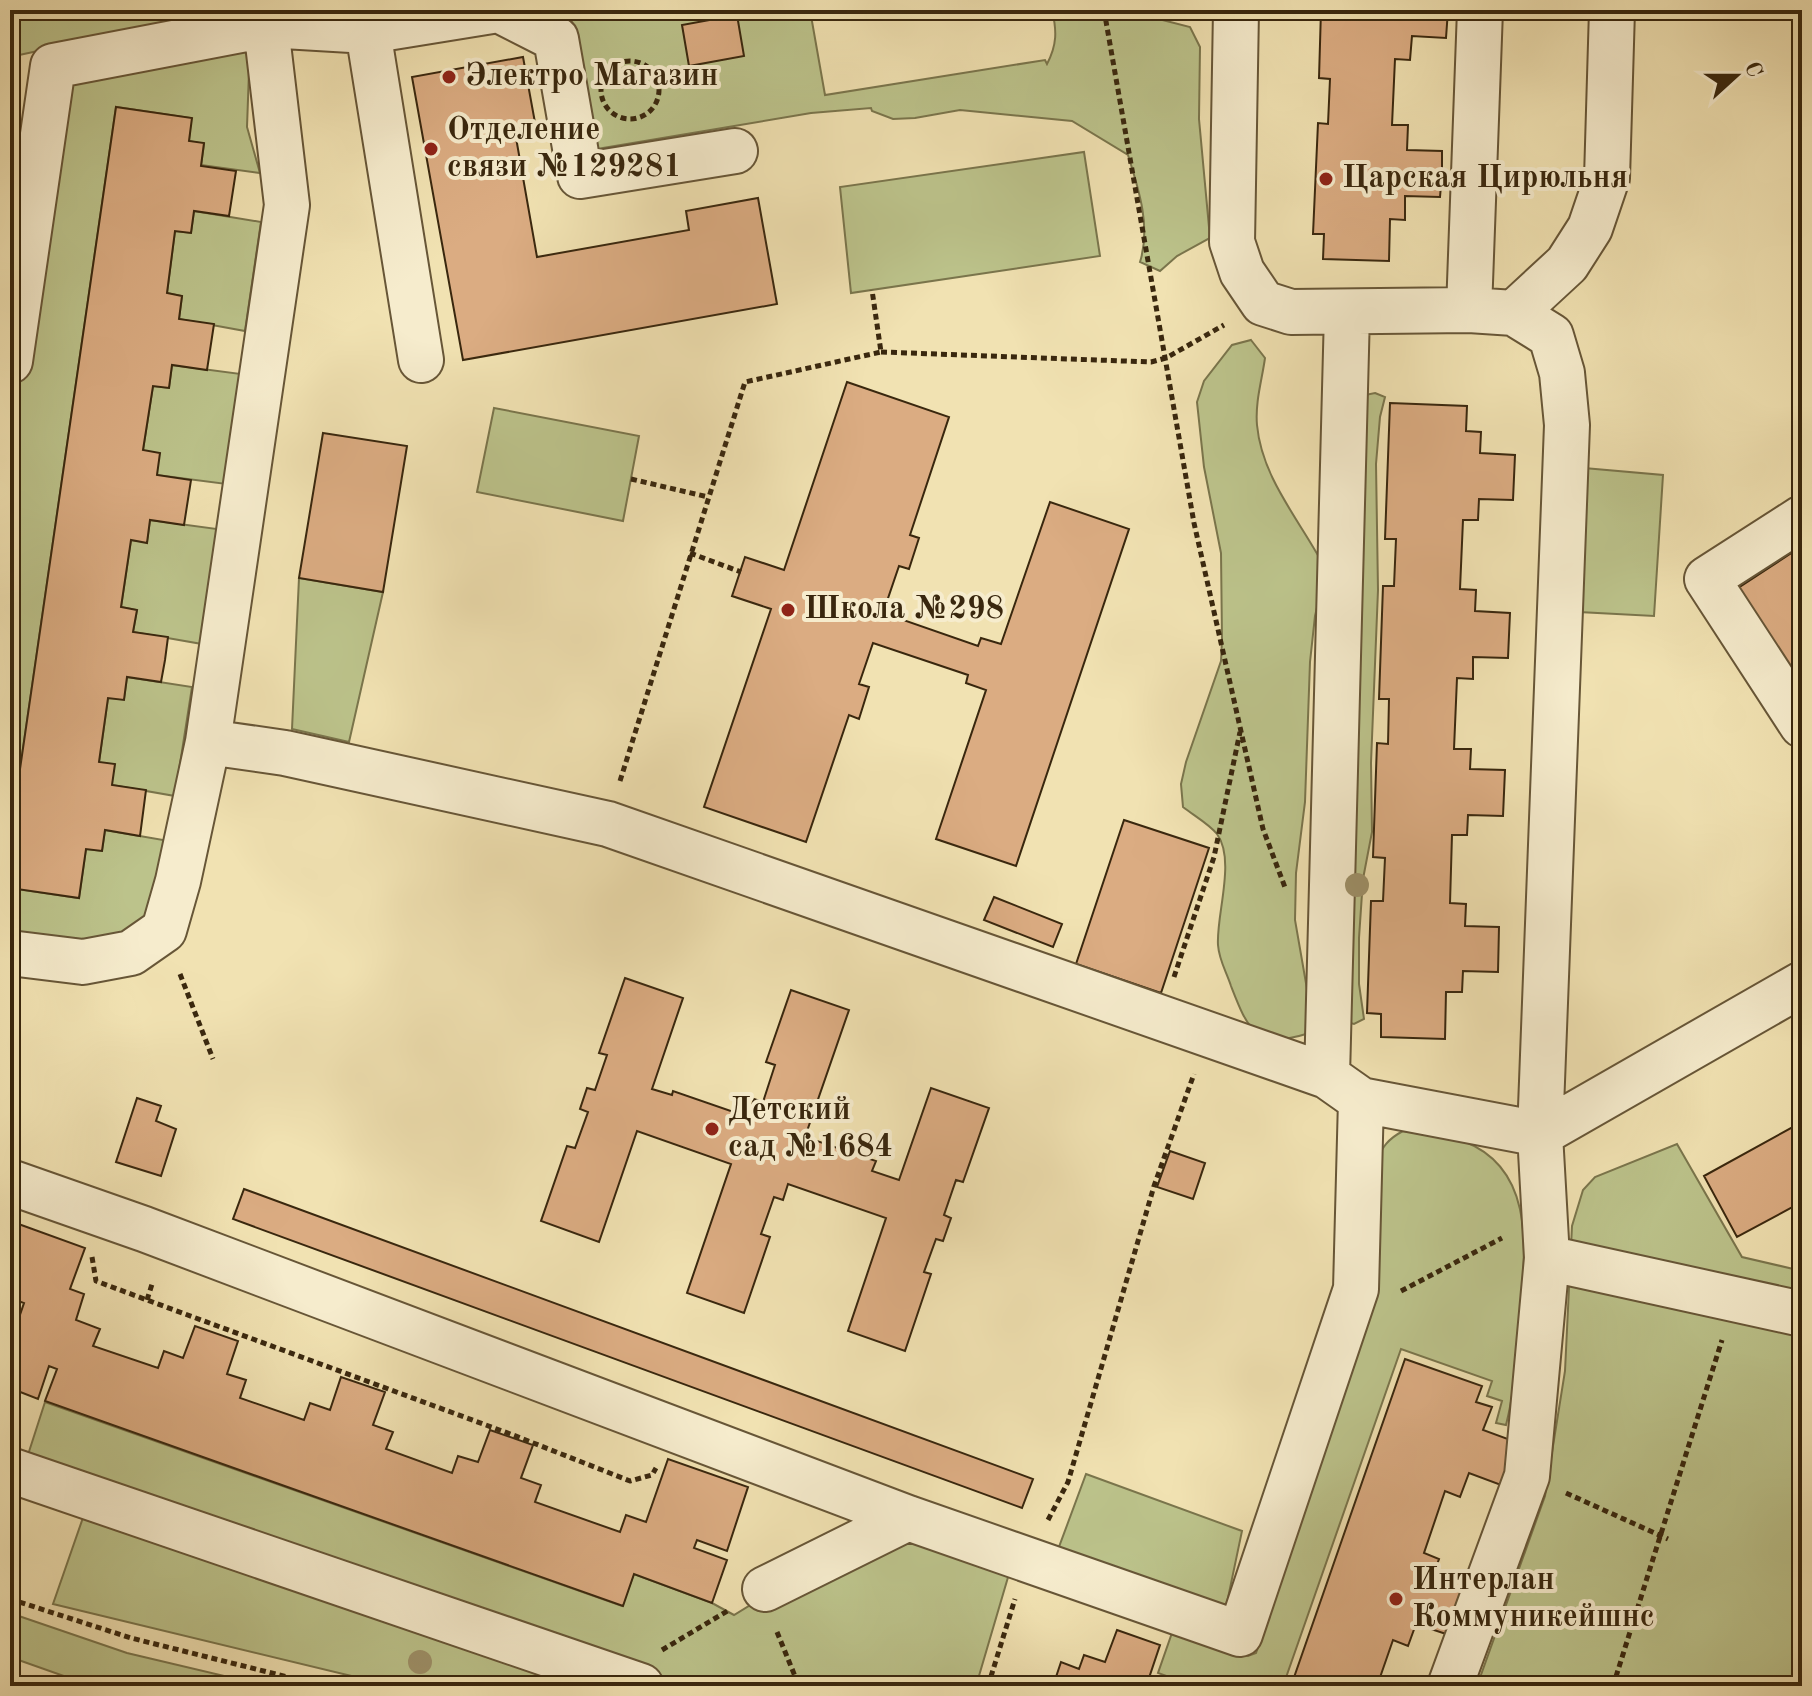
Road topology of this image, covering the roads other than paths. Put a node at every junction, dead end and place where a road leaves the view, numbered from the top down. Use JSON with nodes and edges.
{"nodes":[{"id":1,"x":499,"y":10,"type":"edge"},
{"id":2,"x":1236,"y":10,"type":"edge"},
{"id":3,"x":1480,"y":10,"type":"edge"},
{"id":4,"x":1612,"y":10,"type":"edge"},
{"id":5,"x":266,"y":18,"type":"edge"},
{"id":6,"x":368,"y":31,"type":"junction"},
{"id":7,"x":735,"y":151,"type":"dead end"},
{"id":8,"x":1469,"y":310,"type":"junction"},
{"id":9,"x":1347,"y":313,"type":"junction"},
{"id":10,"x":1514,"y":313,"type":"junction"},
{"id":11,"x":421,"y":360,"type":"dead end"},
{"id":12,"x":10,"y":361,"type":"edge"},
{"id":13,"x":1802,"y":518,"type":"edge"},
{"id":14,"x":1802,"y":725,"type":"edge"},
{"id":15,"x":208,"y":742,"type":"junction"},
{"id":16,"x":10,"y":953,"type":"edge"},
{"id":17,"x":1802,"y":984,"type":"edge"},
{"id":18,"x":1344,"y":1088,"type":"junction"},
{"id":19,"x":1540,"y":1134,"type":"junction"},
{"id":20,"x":10,"y":1182,"type":"edge"},
{"id":21,"x":1530,"y":1245,"type":"junction"},
{"id":22,"x":1802,"y":1314,"type":"edge"},
{"id":23,"x":10,"y":1470,"type":"edge"},
{"id":24,"x":908,"y":1518,"type":"junction"},
{"id":25,"x":765,"y":1589,"type":"road end"},
{"id":26,"x":628,"y":1682,"type":"edge"},
{"id":27,"x":1450,"y":1686,"type":"edge"}],
"edges":[{"from":1,"to":6,"type":"street"},
{"from":1,"to":7,"type":"street"},
{"from":2,"to":9,"type":"street"},
{"from":3,"to":8,"type":"street"},
{"from":4,"to":10,"type":"street"},
{"from":5,"to":6,"type":"street"},
{"from":5,"to":12,"type":"street"},
{"from":5,"to":15,"type":"street"},
{"from":6,"to":11,"type":"street"},
{"from":8,"to":9,"type":"street"},
{"from":8,"to":10,"type":"street"},
{"from":9,"to":18,"type":"street"},
{"from":10,"to":19,"type":"street"},
{"from":13,"to":14,"type":"street"},
{"from":15,"to":16,"type":"street"},
{"from":15,"to":18,"type":"street"},
{"from":17,"to":19,"type":"street"},
{"from":18,"to":19,"type":"street"},
{"from":18,"to":24,"type":"street"},
{"from":19,"to":21,"type":"street"},
{"from":20,"to":24,"type":"street"},
{"from":21,"to":22,"type":"street"},
{"from":21,"to":27,"type":"street"},
{"from":23,"to":26,"type":"street"},
{"from":24,"to":25,"type":"street"}]}
